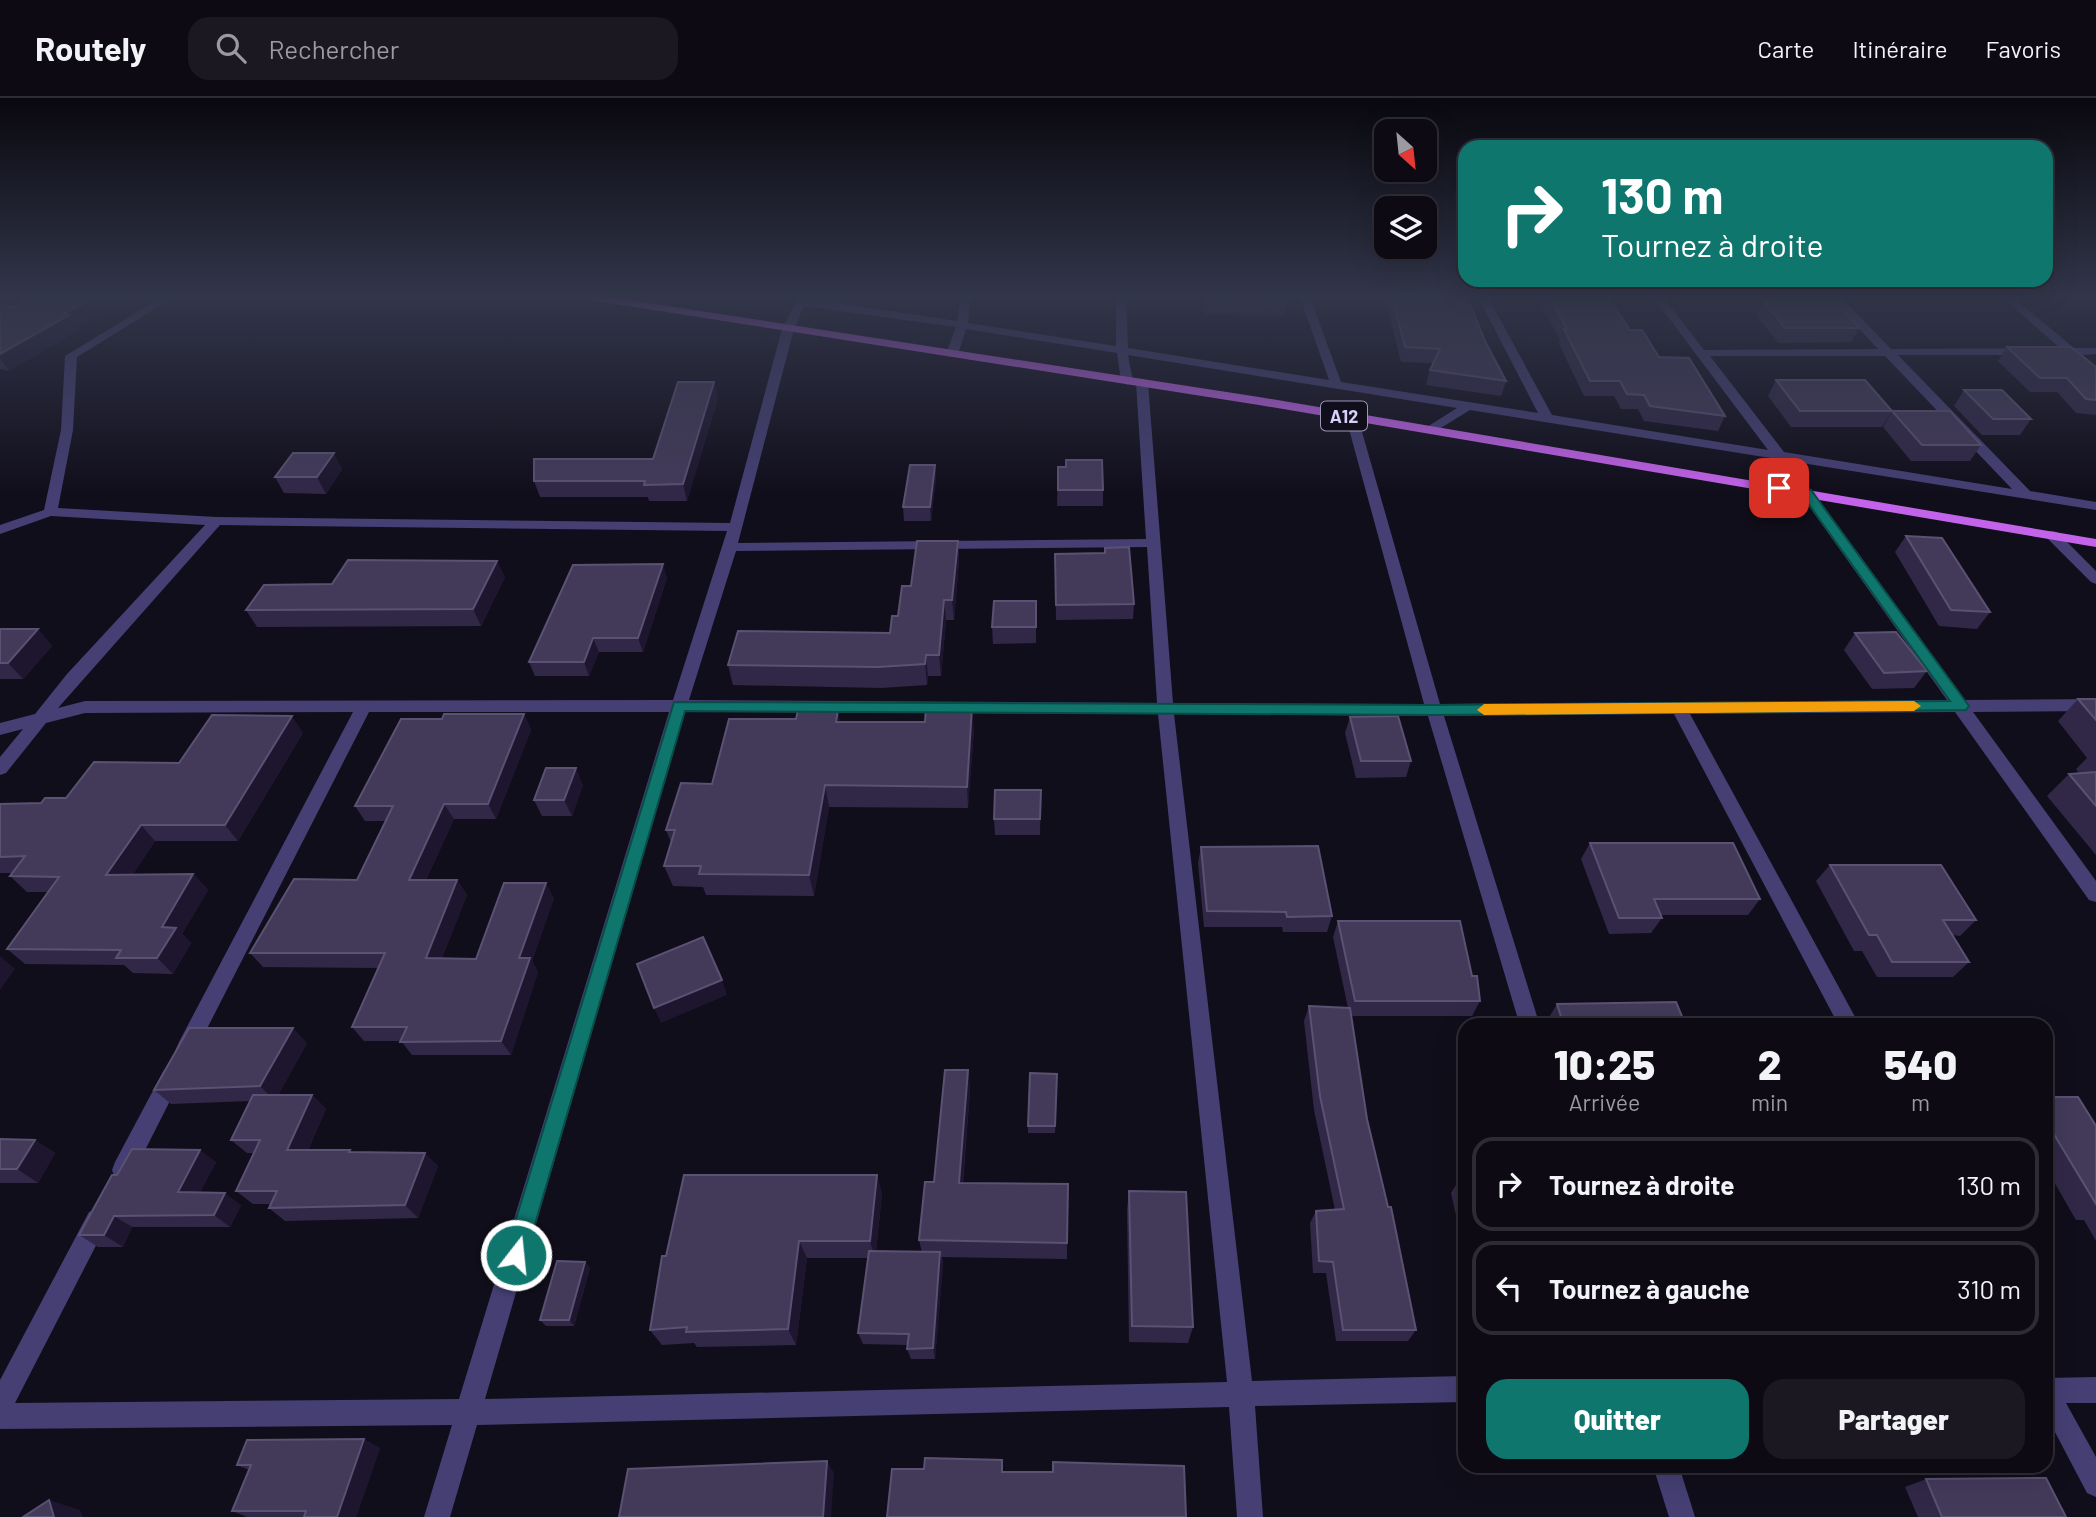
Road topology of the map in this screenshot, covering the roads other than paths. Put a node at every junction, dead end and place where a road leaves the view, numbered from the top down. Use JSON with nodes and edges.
{"nodes":[{"id":1,"x":71,"y":363,"type":"edge"},
{"id":2,"x":779,"y":363,"type":"edge"},
{"id":3,"x":1012,"y":363,"type":"edge"},
{"id":4,"x":1127,"y":363,"type":"edge"},
{"id":5,"x":1201,"y":363,"type":"edge"},
{"id":6,"x":1329,"y":363,"type":"edge"},
{"id":7,"x":1518,"y":363,"type":"edge"},
{"id":8,"x":1709,"y":363,"type":"edge"},
{"id":9,"x":1900,"y":363,"type":"edge"},
{"id":10,"x":1135,"y":382,"type":"junction"},
{"id":11,"x":1336,"y":384,"type":"junction"},
{"id":12,"x":1468,"y":405,"type":"junction"},
{"id":13,"x":1352,"y":418,"type":"junction"},
{"id":14,"x":1547,"y":418,"type":"junction"},
{"id":15,"x":1431,"y":430,"type":"junction"},
{"id":16,"x":1779,"y":454,"type":"junction"},
{"id":17,"x":1806,"y":492,"type":"junction"},
{"id":18,"x":2025,"y":494,"type":"junction"},
{"id":19,"x":2096,"y":506,"type":"edge"},
{"id":20,"x":50,"y":512,"type":"junction"},
{"id":21,"x":216,"y":521,"type":"junction"},
{"id":22,"x":736,"y":527,"type":"junction"},
{"id":23,"x":0,"y":530,"type":"edge"},
{"id":24,"x":2052,"y":535,"type":"junction"},
{"id":25,"x":1153,"y":543,"type":"junction"},
{"id":26,"x":2096,"y":543,"type":"edge"},
{"id":27,"x":730,"y":547,"type":"junction"},
{"id":28,"x":2096,"y":579,"type":"edge"},
{"id":29,"x":2096,"y":705,"type":"edge"},
{"id":30,"x":679,"y":706,"type":"junction"},
{"id":31,"x":1961,"y":706,"type":"junction"},
{"id":32,"x":364,"y":707,"type":"junction"},
{"id":33,"x":1165,"y":707,"type":"junction"},
{"id":34,"x":1679,"y":708,"type":"junction"},
{"id":35,"x":1434,"y":710,"type":"junction"},
{"id":36,"x":40,"y":719,"type":"junction"},
{"id":37,"x":0,"y":729,"type":"edge"},
{"id":38,"x":0,"y":769,"type":"edge"},
{"id":39,"x":2096,"y":895,"type":"edge"},
{"id":40,"x":1528,"y":1018,"type":"edge"},
{"id":41,"x":1846,"y":1018,"type":"edge"},
{"id":42,"x":1458,"y":1389,"type":"edge"},
{"id":43,"x":2053,"y":1390,"type":"edge"},
{"id":44,"x":2096,"y":1390,"type":"edge"},
{"id":45,"x":1241,"y":1395,"type":"junction"},
{"id":46,"x":2053,"y":1403,"type":"edge"},
{"id":47,"x":0,"y":1406,"type":"edge"},
{"id":48,"x":469,"y":1412,"type":"junction"},
{"id":49,"x":0,"y":1416,"type":"edge"},
{"id":50,"x":1668,"y":1473,"type":"edge"},
{"id":51,"x":2096,"y":1484,"type":"edge"},
{"id":52,"x":437,"y":1517,"type":"edge"},
{"id":53,"x":1250,"y":1517,"type":"edge"},
{"id":54,"x":1682,"y":1517,"type":"edge"}],
"edges":[{"from":1,"to":20,"type":"street"},
{"from":2,"to":22,"type":"street"},
{"from":3,"to":10,"type":"main road","number":"A12"},
{"from":4,"to":10,"type":"street"},
{"from":5,"to":11,"type":"street"},
{"from":6,"to":11,"type":"street"},
{"from":7,"to":14,"type":"street"},
{"from":8,"to":16,"type":"street"},
{"from":9,"to":18,"type":"street"},
{"from":10,"to":13,"type":"main road","number":"A12"},
{"from":10,"to":25,"type":"street"},
{"from":11,"to":12,"type":"street"},
{"from":12,"to":14,"type":"street"},
{"from":12,"to":15,"type":"street"},
{"from":13,"to":15,"type":"main road","number":"A12"},
{"from":13,"to":35,"type":"street"},
{"from":14,"to":16,"type":"street"},
{"from":15,"to":17,"type":"main road","number":"A12"},
{"from":16,"to":18,"type":"street"},
{"from":17,"to":24,"type":"main road","number":"A12"},
{"from":17,"to":31,"type":"street"},
{"from":18,"to":19,"type":"street"},
{"from":20,"to":21,"type":"street"},
{"from":20,"to":23,"type":"street"},
{"from":21,"to":22,"type":"street"},
{"from":21,"to":36,"type":"street"},
{"from":22,"to":27,"type":"street"},
{"from":24,"to":26,"type":"main road","number":"A12"},
{"from":24,"to":28,"type":"street"},
{"from":25,"to":27,"type":"street"},
{"from":25,"to":33,"type":"street"},
{"from":27,"to":30,"type":"street"},
{"from":29,"to":31,"type":"street"},
{"from":30,"to":32,"type":"street"},
{"from":30,"to":33,"type":"street"},
{"from":30,"to":48,"type":"street"},
{"from":31,"to":34,"type":"street"},
{"from":31,"to":39,"type":"street"},
{"from":32,"to":36,"type":"street"},
{"from":32,"to":47,"type":"street"},
{"from":33,"to":35,"type":"street"},
{"from":33,"to":45,"type":"street"},
{"from":34,"to":35,"type":"street"},
{"from":34,"to":41,"type":"street"},
{"from":35,"to":40,"type":"street"},
{"from":36,"to":37,"type":"street"},
{"from":36,"to":38,"type":"street"},
{"from":42,"to":45,"type":"street"},
{"from":43,"to":44,"type":"street"},
{"from":45,"to":48,"type":"street"},
{"from":45,"to":53,"type":"street"},
{"from":46,"to":51,"type":"street"},
{"from":48,"to":49,"type":"street"},
{"from":48,"to":52,"type":"street"},
{"from":50,"to":54,"type":"street"}]}
